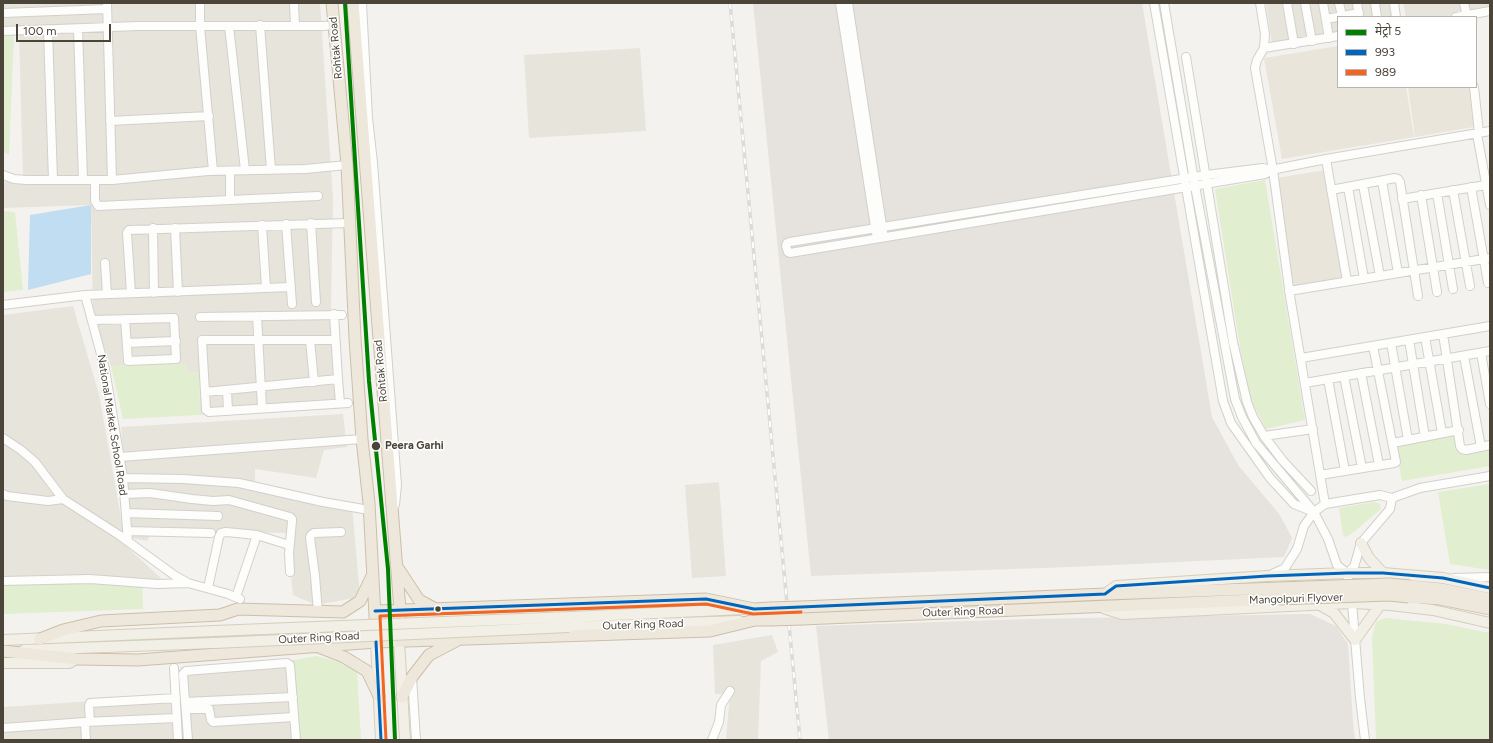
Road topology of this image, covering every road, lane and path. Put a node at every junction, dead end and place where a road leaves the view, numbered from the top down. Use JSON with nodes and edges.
{"nodes":[{"id":1,"x":200,"y":3,"type":"edge"},
{"id":2,"x":294,"y":3,"type":"edge"},
{"id":3,"x":332,"y":3,"type":"edge"},
{"id":4,"x":353,"y":3,"type":"edge"},
{"id":5,"x":362,"y":3,"type":"edge"},
{"id":6,"x":840,"y":3,"type":"edge"},
{"id":7,"x":848,"y":3,"type":"edge"},
{"id":8,"x":1154,"y":3,"type":"edge"},
{"id":9,"x":1164,"y":3,"type":"edge"},
{"id":10,"x":1260,"y":3,"type":"edge"},
{"id":11,"x":1287,"y":3,"type":"edge"},
{"id":12,"x":1305,"y":3,"type":"edge"},
{"id":13,"x":1323,"y":3,"type":"edge"},
{"id":14,"x":1340,"y":3,"type":"edge"},
{"id":15,"x":1357,"y":3,"type":"edge"},
{"id":16,"x":1375,"y":3,"type":"edge"},
{"id":17,"x":1394,"y":3,"type":"edge"},
{"id":18,"x":1464,"y":3,"type":"edge"},
{"id":19,"x":1483,"y":3,"type":"edge"},
{"id":20,"x":107,"y":6,"type":"edge"},
{"id":21,"x":1488,"y":12,"type":"edge"},
{"id":22,"x":3,"y":13,"type":"edge"},
{"id":23,"x":1359,"y":15,"type":"edge"},
{"id":24,"x":1342,"y":16,"type":"edge"},
{"id":25,"x":1377,"y":16,"type":"edge"},
{"id":26,"x":1396,"y":16,"type":"edge"},
{"id":27,"x":1466,"y":16,"type":"edge"},
{"id":28,"x":1337,"y":17,"type":"edge"},
{"id":29,"x":1326,"y":19,"type":"junction"},
{"id":30,"x":260,"y":25,"type":"junction"},
{"id":31,"x":334,"y":25,"type":"junction"},
{"id":32,"x":200,"y":26,"type":"junction"},
{"id":33,"x":228,"y":26,"type":"junction"},
{"id":34,"x":295,"y":26,"type":"junction"},
{"id":35,"x":108,"y":28,"type":"junction"},
{"id":36,"x":78,"y":29,"type":"junction"},
{"id":37,"x":48,"y":30,"type":"junction"},
{"id":38,"x":3,"y":31,"type":"edge"},
{"id":39,"x":1337,"y":36,"type":"edge"},
{"id":40,"x":1329,"y":38,"type":"junction"},
{"id":41,"x":1312,"y":41,"type":"junction"},
{"id":42,"x":1294,"y":44,"type":"junction"},
{"id":43,"x":1264,"y":48,"type":"junction"},
{"id":44,"x":1186,"y":57,"type":"dead end"},
{"id":45,"x":1474,"y":88,"type":"edge"},
{"id":46,"x":209,"y":116,"type":"junction"},
{"id":47,"x":110,"y":121,"type":"junction"},
{"id":48,"x":1490,"y":131,"type":"edge"},
{"id":49,"x":1478,"y":133,"type":"junction"},
{"id":50,"x":1326,"y":159,"type":"junction"},
{"id":51,"x":1486,"y":164,"type":"edge"},
{"id":52,"x":347,"y":165,"type":"junction"},
{"id":53,"x":244,"y":170,"type":"junction"},
{"id":54,"x":271,"y":170,"type":"junction"},
{"id":55,"x":1272,"y":170,"type":"junction"},
{"id":56,"x":213,"y":171,"type":"junction"},
{"id":57,"x":230,"y":171,"type":"junction"},
{"id":58,"x":3,"y":175,"type":"edge"},
{"id":59,"x":1207,"y":179,"type":"junction"},
{"id":60,"x":53,"y":180,"type":"junction"},
{"id":61,"x":83,"y":180,"type":"junction"},
{"id":62,"x":95,"y":180,"type":"junction"},
{"id":63,"x":112,"y":180,"type":"junction"},
{"id":64,"x":1382,"y":181,"type":"junction"},
{"id":65,"x":1195,"y":182,"type":"junction"},
{"id":66,"x":1185,"y":183,"type":"junction"},
{"id":67,"x":1363,"y":185,"type":"junction"},
{"id":68,"x":1486,"y":185,"type":"junction"},
{"id":69,"x":1348,"y":187,"type":"junction"},
{"id":70,"x":1471,"y":187,"type":"junction"},
{"id":71,"x":1331,"y":190,"type":"junction"},
{"id":72,"x":1453,"y":190,"type":"junction"},
{"id":73,"x":1437,"y":193,"type":"junction"},
{"id":74,"x":1421,"y":195,"type":"junction"},
{"id":75,"x":318,"y":196,"type":"dead end"},
{"id":76,"x":1402,"y":198,"type":"junction"},
{"id":77,"x":230,"y":199,"type":"junction"},
{"id":78,"x":1490,"y":205,"type":"edge"},
{"id":79,"x":311,"y":223,"type":"junction"},
{"id":80,"x":350,"y":223,"type":"junction"},
{"id":81,"x":286,"y":224,"type":"junction"},
{"id":82,"x":262,"y":225,"type":"junction"},
{"id":83,"x":153,"y":228,"type":"junction"},
{"id":84,"x":175,"y":228,"type":"junction"},
{"id":85,"x":879,"y":228,"type":"junction"},
{"id":86,"x":880,"y":237,"type":"junction"},
{"id":87,"x":1487,"y":258,"type":"edge"},
{"id":88,"x":1465,"y":262,"type":"junction"},
{"id":89,"x":105,"y":263,"type":"dead end"},
{"id":90,"x":1449,"y":264,"type":"junction"},
{"id":91,"x":1433,"y":267,"type":"junction"},
{"id":92,"x":1414,"y":270,"type":"junction"},
{"id":93,"x":1398,"y":273,"type":"junction"},
{"id":94,"x":1380,"y":276,"type":"junction"},
{"id":95,"x":1364,"y":279,"type":"junction"},
{"id":96,"x":1347,"y":282,"type":"junction"},
{"id":97,"x":1488,"y":283,"type":"dead end"},
{"id":98,"x":1470,"y":286,"type":"dead end"},
{"id":99,"x":291,"y":287,"type":"junction"},
{"id":100,"x":266,"y":288,"type":"junction"},
{"id":101,"x":1454,"y":289,"type":"dead end"},
{"id":102,"x":1289,"y":291,"type":"junction"},
{"id":103,"x":154,"y":292,"type":"junction"},
{"id":104,"x":178,"y":292,"type":"junction"},
{"id":105,"x":1437,"y":292,"type":"dead end"},
{"id":106,"x":131,"y":293,"type":"junction"},
{"id":107,"x":107,"y":294,"type":"junction"},
{"id":108,"x":85,"y":295,"type":"junction"},
{"id":109,"x":1418,"y":296,"type":"dead end"},
{"id":110,"x":316,"y":302,"type":"dead end"},
{"id":111,"x":292,"y":304,"type":"dead end"},
{"id":112,"x":3,"y":305,"type":"edge"},
{"id":113,"x":257,"y":316,"type":"junction"},
{"id":114,"x":200,"y":317,"type":"dead end"},
{"id":115,"x":125,"y":319,"type":"junction"},
{"id":116,"x":92,"y":320,"type":"junction"},
{"id":117,"x":1490,"y":326,"type":"edge"},
{"id":118,"x":1443,"y":334,"type":"junction"},
{"id":119,"x":1425,"y":337,"type":"junction"},
{"id":120,"x":258,"y":340,"type":"junction"},
{"id":121,"x":310,"y":340,"type":"junction"},
{"id":122,"x":335,"y":340,"type":"junction"},
{"id":123,"x":1409,"y":340,"type":"junction"},
{"id":124,"x":176,"y":341,"type":"junction"},
{"id":125,"x":127,"y":343,"type":"junction"},
{"id":126,"x":1391,"y":343,"type":"junction"},
{"id":127,"x":1373,"y":346,"type":"junction"},
{"id":128,"x":1490,"y":351,"type":"edge"},
{"id":129,"x":1481,"y":353,"type":"junction"},
{"id":130,"x":1464,"y":356,"type":"junction"},
{"id":131,"x":1301,"y":358,"type":"junction"},
{"id":132,"x":1447,"y":358,"type":"junction"},
{"id":133,"x":1429,"y":362,"type":"junction"},
{"id":134,"x":1413,"y":364,"type":"junction"},
{"id":135,"x":1395,"y":367,"type":"junction"},
{"id":136,"x":1378,"y":370,"type":"junction"},
{"id":137,"x":1362,"y":373,"type":"junction"},
{"id":138,"x":1344,"y":376,"type":"junction"},
{"id":139,"x":1328,"y":379,"type":"junction"},
{"id":140,"x":338,"y":380,"type":"junction"},
{"id":141,"x":314,"y":382,"type":"junction"},
{"id":142,"x":1305,"y":383,"type":"junction"},
{"id":143,"x":261,"y":386,"type":"junction"},
{"id":144,"x":227,"y":390,"type":"junction"},
{"id":145,"x":205,"y":392,"type":"junction"},
{"id":146,"x":1490,"y":404,"type":"edge"},
{"id":147,"x":262,"y":408,"type":"junction"},
{"id":148,"x":228,"y":411,"type":"junction"},
{"id":149,"x":1313,"y":430,"type":"junction"},
{"id":150,"x":1459,"y":430,"type":"junction"},
{"id":151,"x":1442,"y":433,"type":"junction"},
{"id":152,"x":1264,"y":436,"type":"junction"},
{"id":153,"x":1425,"y":436,"type":"junction"},
{"id":154,"x":3,"y":438,"type":"edge"},
{"id":155,"x":362,"y":439,"type":"junction"},
{"id":156,"x":1408,"y":440,"type":"junction"},
{"id":157,"x":1393,"y":443,"type":"junction"},
{"id":158,"x":1490,"y":445,"type":"edge"},
{"id":159,"x":1481,"y":447,"type":"junction"},
{"id":160,"x":120,"y":457,"type":"junction"},
{"id":161,"x":1379,"y":465,"type":"junction"},
{"id":162,"x":1362,"y":468,"type":"junction"},
{"id":163,"x":1344,"y":471,"type":"junction"},
{"id":164,"x":1320,"y":475,"type":"junction"},
{"id":165,"x":1490,"y":476,"type":"edge"},
{"id":166,"x":123,"y":478,"type":"junction"},
{"id":167,"x":1310,"y":491,"type":"dead end"},
{"id":168,"x":3,"y":494,"type":"edge"},
{"id":169,"x":124,"y":494,"type":"junction"},
{"id":170,"x":1392,"y":498,"type":"junction"},
{"id":171,"x":63,"y":499,"type":"junction"},
{"id":172,"x":1325,"y":504,"type":"junction"},
{"id":173,"x":369,"y":510,"type":"junction"},
{"id":174,"x":1314,"y":512,"type":"junction"},
{"id":175,"x":126,"y":513,"type":"junction"},
{"id":176,"x":218,"y":516,"type":"dead end"},
{"id":177,"x":393,"y":516,"type":"junction"},
{"id":178,"x":127,"y":531,"type":"junction"},
{"id":179,"x":341,"y":532,"type":"dead end"},
{"id":180,"x":211,"y":533,"type":"dead end"},
{"id":181,"x":257,"y":535,"type":"junction"},
{"id":182,"x":128,"y":542,"type":"junction"},
{"id":183,"x":1362,"y":543,"type":"junction"},
{"id":184,"x":289,"y":545,"type":"junction"},
{"id":185,"x":395,"y":565,"type":"junction"},
{"id":186,"x":290,"y":572,"type":"dead end"},
{"id":187,"x":373,"y":573,"type":"junction"},
{"id":188,"x":1347,"y":573,"type":"junction"},
{"id":189,"x":1383,"y":574,"type":"junction"},
{"id":190,"x":1267,"y":576,"type":"junction"},
{"id":191,"x":1490,"y":577,"type":"edge"},
{"id":192,"x":1443,"y":578,"type":"junction"},
{"id":193,"x":3,"y":581,"type":"edge"},
{"id":194,"x":188,"y":583,"type":"junction"},
{"id":195,"x":208,"y":588,"type":"junction"},
{"id":196,"x":1490,"y":588,"type":"edge"},
{"id":197,"x":1105,"y":594,"type":"junction"},
{"id":198,"x":1490,"y":599,"type":"edge"},
{"id":199,"x":1352,"y":603,"type":"junction"},
{"id":200,"x":1320,"y":605,"type":"junction"},
{"id":201,"x":1380,"y":605,"type":"junction"},
{"id":202,"x":1100,"y":607,"type":"junction"},
{"id":203,"x":1281,"y":607,"type":"junction"},
{"id":204,"x":471,"y":608,"type":"junction"},
{"id":205,"x":436,"y":609,"type":"junction"},
{"id":206,"x":754,"y":609,"type":"junction"},
{"id":207,"x":1490,"y":609,"type":"edge"},
{"id":208,"x":400,"y":610,"type":"junction"},
{"id":209,"x":375,"y":611,"type":"junction"},
{"id":210,"x":318,"y":612,"type":"junction"},
{"id":211,"x":755,"y":620,"type":"junction"},
{"id":212,"x":1490,"y":623,"type":"edge"},
{"id":213,"x":40,"y":639,"type":"junction"},
{"id":214,"x":458,"y":639,"type":"junction"},
{"id":215,"x":473,"y":639,"type":"junction"},
{"id":216,"x":3,"y":640,"type":"edge"},
{"id":217,"x":1355,"y":640,"type":"junction"},
{"id":218,"x":399,"y":641,"type":"junction"},
{"id":219,"x":376,"y":642,"type":"junction"},
{"id":220,"x":318,"y":647,"type":"junction"},
{"id":221,"x":3,"y":650,"type":"edge"},
{"id":222,"x":77,"y":658,"type":"junction"},
{"id":223,"x":3,"y":663,"type":"edge"},
{"id":224,"x":174,"y":668,"type":"dead end"},
{"id":225,"x":412,"y":676,"type":"junction"},
{"id":226,"x":730,"y":691,"type":"dead end"},
{"id":227,"x":379,"y":696,"type":"junction"},
{"id":228,"x":293,"y":697,"type":"junction"},
{"id":229,"x":402,"y":697,"type":"junction"},
{"id":230,"x":176,"y":698,"type":"junction"},
{"id":231,"x":186,"y":706,"type":"junction"},
{"id":232,"x":294,"y":717,"type":"junction"},
{"id":233,"x":177,"y":718,"type":"junction"},
{"id":234,"x":88,"y":722,"type":"junction"},
{"id":235,"x":3,"y":728,"type":"edge"},
{"id":236,"x":86,"y":740,"type":"edge"},
{"id":237,"x":178,"y":740,"type":"edge"},
{"id":238,"x":188,"y":740,"type":"edge"},
{"id":239,"x":296,"y":740,"type":"edge"},
{"id":240,"x":381,"y":740,"type":"edge"},
{"id":241,"x":405,"y":740,"type":"edge"},
{"id":242,"x":416,"y":740,"type":"edge"},
{"id":243,"x":712,"y":740,"type":"edge"},
{"id":244,"x":1365,"y":740,"type":"edge"}],
"edges":[{"from":1,"to":32,"type":"street"},
{"from":2,"to":34,"type":"street"},
{"from":3,"to":31,"type":"highway","name":"Rohtak Road"},
{"from":4,"to":177,"type":"highway","name":"Rohtak Road"},
{"from":5,"to":177,"type":"street"},
{"from":6,"to":85,"type":"street"},
{"from":7,"to":85,"type":"street"},
{"from":8,"to":66,"type":"street"},
{"from":9,"to":65,"type":"street"},
{"from":10,"to":43,"type":"street"},
{"from":11,"to":42,"type":"street"},
{"from":12,"to":41,"type":"street"},
{"from":13,"to":29,"type":"street"},
{"from":14,"to":24,"type":"street"},
{"from":15,"to":23,"type":"street"},
{"from":16,"to":25,"type":"street"},
{"from":17,"to":26,"type":"street"},
{"from":18,"to":27,"type":"street"},
{"from":19,"to":21,"type":"street"},
{"from":20,"to":22,"type":"street"},
{"from":20,"to":35,"type":"street"},
{"from":21,"to":27,"type":"street"},
{"from":23,"to":24,"type":"street"},
{"from":28,"to":29,"type":"street"},
{"from":29,"to":40,"type":"street"},
{"from":30,"to":33,"type":"street"},
{"from":30,"to":34,"type":"street"},
{"from":30,"to":54,"type":"street"},
{"from":31,"to":34,"type":"street"},
{"from":31,"to":52,"type":"highway","name":"Rohtak Road"},
{"from":32,"to":33,"type":"street"},
{"from":32,"to":35,"type":"street"},
{"from":32,"to":46,"type":"street"},
{"from":33,"to":53,"type":"street"},
{"from":35,"to":36,"type":"street"},
{"from":35,"to":47,"type":"street"},
{"from":36,"to":37,"type":"street"},
{"from":36,"to":61,"type":"street"},
{"from":37,"to":38,"type":"street"},
{"from":37,"to":60,"type":"street"},
{"from":39,"to":40,"type":"street"},
{"from":40,"to":41,"type":"street"},
{"from":41,"to":42,"type":"street"},
{"from":42,"to":43,"type":"street"},
{"from":43,"to":55,"type":"street"},
{"from":44,"to":59,"type":"street"},
{"from":45,"to":49,"type":"street"},
{"from":46,"to":47,"type":"street"},
{"from":46,"to":56,"type":"street"},
{"from":47,"to":63,"type":"street"},
{"from":48,"to":49,"type":"street"},
{"from":49,"to":50,"type":"street"},
{"from":49,"to":51,"type":"street"},
{"from":50,"to":55,"type":"street"},
{"from":50,"to":71,"type":"street"},
{"from":51,"to":68,"type":"street"},
{"from":52,"to":54,"type":"street"},
{"from":52,"to":80,"type":"highway","name":"Rohtak Road"},
{"from":53,"to":54,"type":"street"},
{"from":53,"to":57,"type":"street"},
{"from":55,"to":59,"type":"street"},
{"from":55,"to":102,"type":"street"},
{"from":56,"to":57,"type":"street"},
{"from":56,"to":63,"type":"street"},
{"from":57,"to":77,"type":"street"},
{"from":58,"to":60,"type":"street"},
{"from":59,"to":65,"type":"street"},
{"from":59,"to":152,"type":"street"},
{"from":60,"to":61,"type":"street"},
{"from":61,"to":62,"type":"street"},
{"from":62,"to":63,"type":"street"},
{"from":62,"to":77,"type":"street"},
{"from":64,"to":67,"type":"street"},
{"from":64,"to":76,"type":"street"},
{"from":64,"to":93,"type":"street"},
{"from":65,"to":66,"type":"street"},
{"from":65,"to":174,"type":"street"},
{"from":66,"to":85,"type":"street"},
{"from":66,"to":86,"type":"street"},
{"from":66,"to":174,"type":"street"},
{"from":67,"to":69,"type":"street"},
{"from":67,"to":94,"type":"street"},
{"from":68,"to":70,"type":"street"},
{"from":68,"to":78,"type":"street"},
{"from":69,"to":71,"type":"street"},
{"from":69,"to":95,"type":"street"},
{"from":70,"to":72,"type":"street"},
{"from":70,"to":87,"type":"street"},
{"from":71,"to":96,"type":"street"},
{"from":72,"to":73,"type":"street"},
{"from":72,"to":88,"type":"street"},
{"from":73,"to":74,"type":"street"},
{"from":73,"to":90,"type":"street"},
{"from":74,"to":76,"type":"street"},
{"from":74,"to":91,"type":"street"},
{"from":75,"to":77,"type":"street"},
{"from":76,"to":92,"type":"street"},
{"from":79,"to":80,"type":"street"},
{"from":79,"to":81,"type":"street"},
{"from":79,"to":110,"type":"street"},
{"from":80,"to":155,"type":"highway","name":"Rohtak Road"},
{"from":81,"to":82,"type":"street"},
{"from":81,"to":99,"type":"street"},
{"from":82,"to":84,"type":"street"},
{"from":82,"to":100,"type":"street"},
{"from":83,"to":84,"type":"street"},
{"from":83,"to":103,"type":"street"},
{"from":83,"to":106,"type":"street"},
{"from":84,"to":104,"type":"street"},
{"from":85,"to":86,"type":"street"},
{"from":85,"to":86,"type":"street"},
{"from":87,"to":88,"type":"street"},
{"from":87,"to":97,"type":"street"},
{"from":88,"to":90,"type":"street"},
{"from":88,"to":98,"type":"street"},
{"from":89,"to":107,"type":"street"},
{"from":90,"to":91,"type":"street"},
{"from":90,"to":101,"type":"street"},
{"from":91,"to":92,"type":"street"},
{"from":91,"to":105,"type":"street"},
{"from":92,"to":93,"type":"street"},
{"from":92,"to":109,"type":"street"},
{"from":93,"to":94,"type":"street"},
{"from":94,"to":95,"type":"street"},
{"from":95,"to":96,"type":"street"},
{"from":96,"to":102,"type":"street"},
{"from":99,"to":100,"type":"street"},
{"from":99,"to":111,"type":"street"},
{"from":100,"to":104,"type":"street"},
{"from":102,"to":131,"type":"street"},
{"from":103,"to":104,"type":"street"},
{"from":103,"to":106,"type":"street"},
{"from":106,"to":107,"type":"street"},
{"from":107,"to":108,"type":"street"},
{"from":108,"to":112,"type":"street"},
{"from":108,"to":116,"type":"street","name":"National Market School Road"},
{"from":113,"to":114,"type":"street"},
{"from":113,"to":120,"type":"street"},
{"from":113,"to":122,"type":"street"},
{"from":115,"to":116,"type":"street"},
{"from":115,"to":124,"type":"street"},
{"from":115,"to":125,"type":"street"},
{"from":116,"to":160,"type":"street","name":"National Market School Road"},
{"from":117,"to":118,"type":"street"},
{"from":118,"to":119,"type":"street"},
{"from":118,"to":132,"type":"street"},
{"from":119,"to":123,"type":"street"},
{"from":119,"to":133,"type":"street"},
{"from":120,"to":121,"type":"street"},
{"from":120,"to":143,"type":"street"},
{"from":120,"to":145,"type":"street"},
{"from":121,"to":122,"type":"street"},
{"from":121,"to":141,"type":"street"},
{"from":122,"to":140,"type":"street"},
{"from":123,"to":126,"type":"street"},
{"from":123,"to":134,"type":"street"},
{"from":124,"to":125,"type":"street"},
{"from":124,"to":125,"type":"street"},
{"from":126,"to":127,"type":"street"},
{"from":126,"to":135,"type":"street"},
{"from":127,"to":131,"type":"street"},
{"from":127,"to":136,"type":"street"},
{"from":128,"to":129,"type":"street"},
{"from":129,"to":130,"type":"street"},
{"from":129,"to":146,"type":"street"},
{"from":130,"to":132,"type":"street"},
{"from":130,"to":159,"type":"street"},
{"from":131,"to":142,"type":"street"},
{"from":132,"to":133,"type":"street"},
{"from":132,"to":150,"type":"street"},
{"from":133,"to":134,"type":"street"},
{"from":133,"to":151,"type":"street"},
{"from":134,"to":135,"type":"street"},
{"from":134,"to":153,"type":"street"},
{"from":135,"to":136,"type":"street"},
{"from":135,"to":156,"type":"street"},
{"from":136,"to":137,"type":"street"},
{"from":136,"to":157,"type":"street"},
{"from":137,"to":138,"type":"street"},
{"from":137,"to":161,"type":"street"},
{"from":138,"to":139,"type":"street"},
{"from":138,"to":162,"type":"street"},
{"from":139,"to":142,"type":"street"},
{"from":139,"to":163,"type":"street"},
{"from":140,"to":141,"type":"street"},
{"from":140,"to":147,"type":"street"},
{"from":141,"to":143,"type":"street"},
{"from":142,"to":149,"type":"street"},
{"from":143,"to":144,"type":"street"},
{"from":143,"to":147,"type":"street"},
{"from":144,"to":145,"type":"street"},
{"from":144,"to":148,"type":"street"},
{"from":145,"to":148,"type":"street"},
{"from":147,"to":148,"type":"street"},
{"from":149,"to":152,"type":"street"},
{"from":149,"to":164,"type":"street"},
{"from":150,"to":151,"type":"street"},
{"from":150,"to":159,"type":"street"},
{"from":151,"to":153,"type":"street"},
{"from":152,"to":167,"type":"street"},
{"from":153,"to":156,"type":"street"},
{"from":154,"to":171,"type":"street"},
{"from":155,"to":160,"type":"street"},
{"from":155,"to":173,"type":"highway","name":"Rohtak Road"},
{"from":156,"to":157,"type":"street"},
{"from":157,"to":161,"type":"street"},
{"from":158,"to":159,"type":"street"},
{"from":160,"to":166,"type":"street","name":"National Market School Road"},
{"from":161,"to":162,"type":"street"},
{"from":162,"to":163,"type":"street"},
{"from":163,"to":164,"type":"street"},
{"from":164,"to":172,"type":"street"},
{"from":165,"to":170,"type":"street"},
{"from":166,"to":169,"type":"street","name":"National Market School Road"},
{"from":166,"to":173,"type":"street"},
{"from":168,"to":171,"type":"street"},
{"from":169,"to":175,"type":"street","name":"National Market School Road"},
{"from":169,"to":184,"type":"street"},
{"from":170,"to":172,"type":"street"},
{"from":170,"to":183,"type":"street"},
{"from":171,"to":182,"type":"street"},
{"from":172,"to":174,"type":"street"},
{"from":173,"to":187,"type":"highway","name":"Rohtak Road"},
{"from":174,"to":188,"type":"street"},
{"from":174,"to":190,"type":"street"},
{"from":175,"to":176,"type":"street"},
{"from":175,"to":178,"type":"street","name":"National Market School Road"},
{"from":177,"to":185,"type":"highway","name":"Rohtak Road"},
{"from":178,"to":180,"type":"street"},
{"from":178,"to":182,"type":"street","name":"National Market School Road"},
{"from":179,"to":210,"type":"street"},
{"from":181,"to":184,"type":"street"},
{"from":181,"to":195,"type":"street"},
{"from":181,"to":195,"type":"street"},
{"from":182,"to":194,"type":"street"},
{"from":183,"to":188,"type":"street"},
{"from":183,"to":189,"type":"main road"},
{"from":184,"to":186,"type":"street"},
{"from":185,"to":205,"type":"highway"},
{"from":185,"to":208,"type":"highway","name":"Rohtak Road"},
{"from":187,"to":209,"type":"highway","name":"Rohtak Road"},
{"from":187,"to":210,"type":"highway"},
{"from":188,"to":189,"type":"main road","name":"Outer Ring Road"},
{"from":188,"to":190,"type":"main road","name":"Outer Ring Road"},
{"from":188,"to":199,"type":"street"},
{"from":189,"to":192,"type":"main road","name":"Outer Ring Road"},
{"from":190,"to":197,"type":"main road","name":"Outer Ring Road"},
{"from":190,"to":203,"type":"main road"},
{"from":191,"to":192,"type":"street"},
{"from":192,"to":196,"type":"main road","name":"Outer Ring Road"},
{"from":193,"to":194,"type":"street"},
{"from":194,"to":195,"type":"street"},
{"from":197,"to":198,"type":"highway","name":"Mangolpuri Flyover","bridge":true},
{"from":197,"to":206,"type":"highway","name":"Outer Ring Road","bridge":true},
{"from":199,"to":200,"type":"main road"},
{"from":199,"to":201,"type":"main road"},
{"from":199,"to":217,"type":"street"},
{"from":200,"to":203,"type":"main road"},
{"from":200,"to":217,"type":"main road"},
{"from":201,"to":212,"type":"main road"},
{"from":201,"to":217,"type":"main road"},
{"from":202,"to":203,"type":"main road"},
{"from":202,"to":207,"type":"highway","name":"Mangolpuri Flyover","bridge":true},
{"from":202,"to":211,"type":"highway","name":"Outer Ring Road","bridge":true},
{"from":204,"to":205,"type":"highway","name":"Outer Ring Road"},
{"from":204,"to":206,"type":"highway","name":"Outer Ring Road"},
{"from":204,"to":215,"type":"highway"},
{"from":205,"to":208,"type":"highway","name":"Outer Ring Road"},
{"from":206,"to":213,"type":"main road","name":"Outer Ring Road","bridge":true},
{"from":208,"to":209,"type":"highway","name":"Outer Ring Road"},
{"from":208,"to":218,"type":"highway","name":"Rohtak Road"},
{"from":209,"to":219,"type":"highway","name":"Rohtak Road"},
{"from":210,"to":213,"type":"highway"},
{"from":211,"to":215,"type":"highway","name":"Outer Ring Road"},
{"from":211,"to":221,"type":"main road","name":"Outer Ring Road","bridge":true},
{"from":213,"to":216,"type":"main road","name":"Outer Ring Road"},
{"from":214,"to":215,"type":"highway","name":"Outer Ring Road"},
{"from":214,"to":218,"type":"highway","name":"Outer Ring Road"},
{"from":214,"to":225,"type":"highway"},
{"from":217,"to":244,"type":"street"},
{"from":218,"to":219,"type":"highway","name":"Outer Ring Road"},
{"from":218,"to":229,"type":"main road","name":"Rohtak Road"},
{"from":219,"to":220,"type":"highway","name":"Outer Ring Road"},
{"from":219,"to":227,"type":"main road","name":"Rohtak Road"},
{"from":220,"to":222,"type":"highway","name":"Outer Ring Road"},
{"from":220,"to":227,"type":"highway"},
{"from":221,"to":222,"type":"highway","name":"Outer Ring Road"},
{"from":222,"to":223,"type":"main road"},
{"from":224,"to":230,"type":"street"},
{"from":225,"to":229,"type":"highway"},
{"from":225,"to":242,"type":"street"},
{"from":226,"to":243,"type":"street"},
{"from":227,"to":240,"type":"main road","name":"Rohtak Road"},
{"from":228,"to":231,"type":"street"},
{"from":228,"to":231,"type":"street"},
{"from":228,"to":232,"type":"street"},
{"from":229,"to":241,"type":"main road","name":"Rohtak Road"},
{"from":230,"to":233,"type":"street"},
{"from":230,"to":234,"type":"street"},
{"from":231,"to":232,"type":"street"},
{"from":231,"to":238,"type":"street"},
{"from":232,"to":239,"type":"street"},
{"from":233,"to":234,"type":"street"},
{"from":233,"to":237,"type":"street"},
{"from":234,"to":235,"type":"street"},
{"from":234,"to":236,"type":"street"}]}
